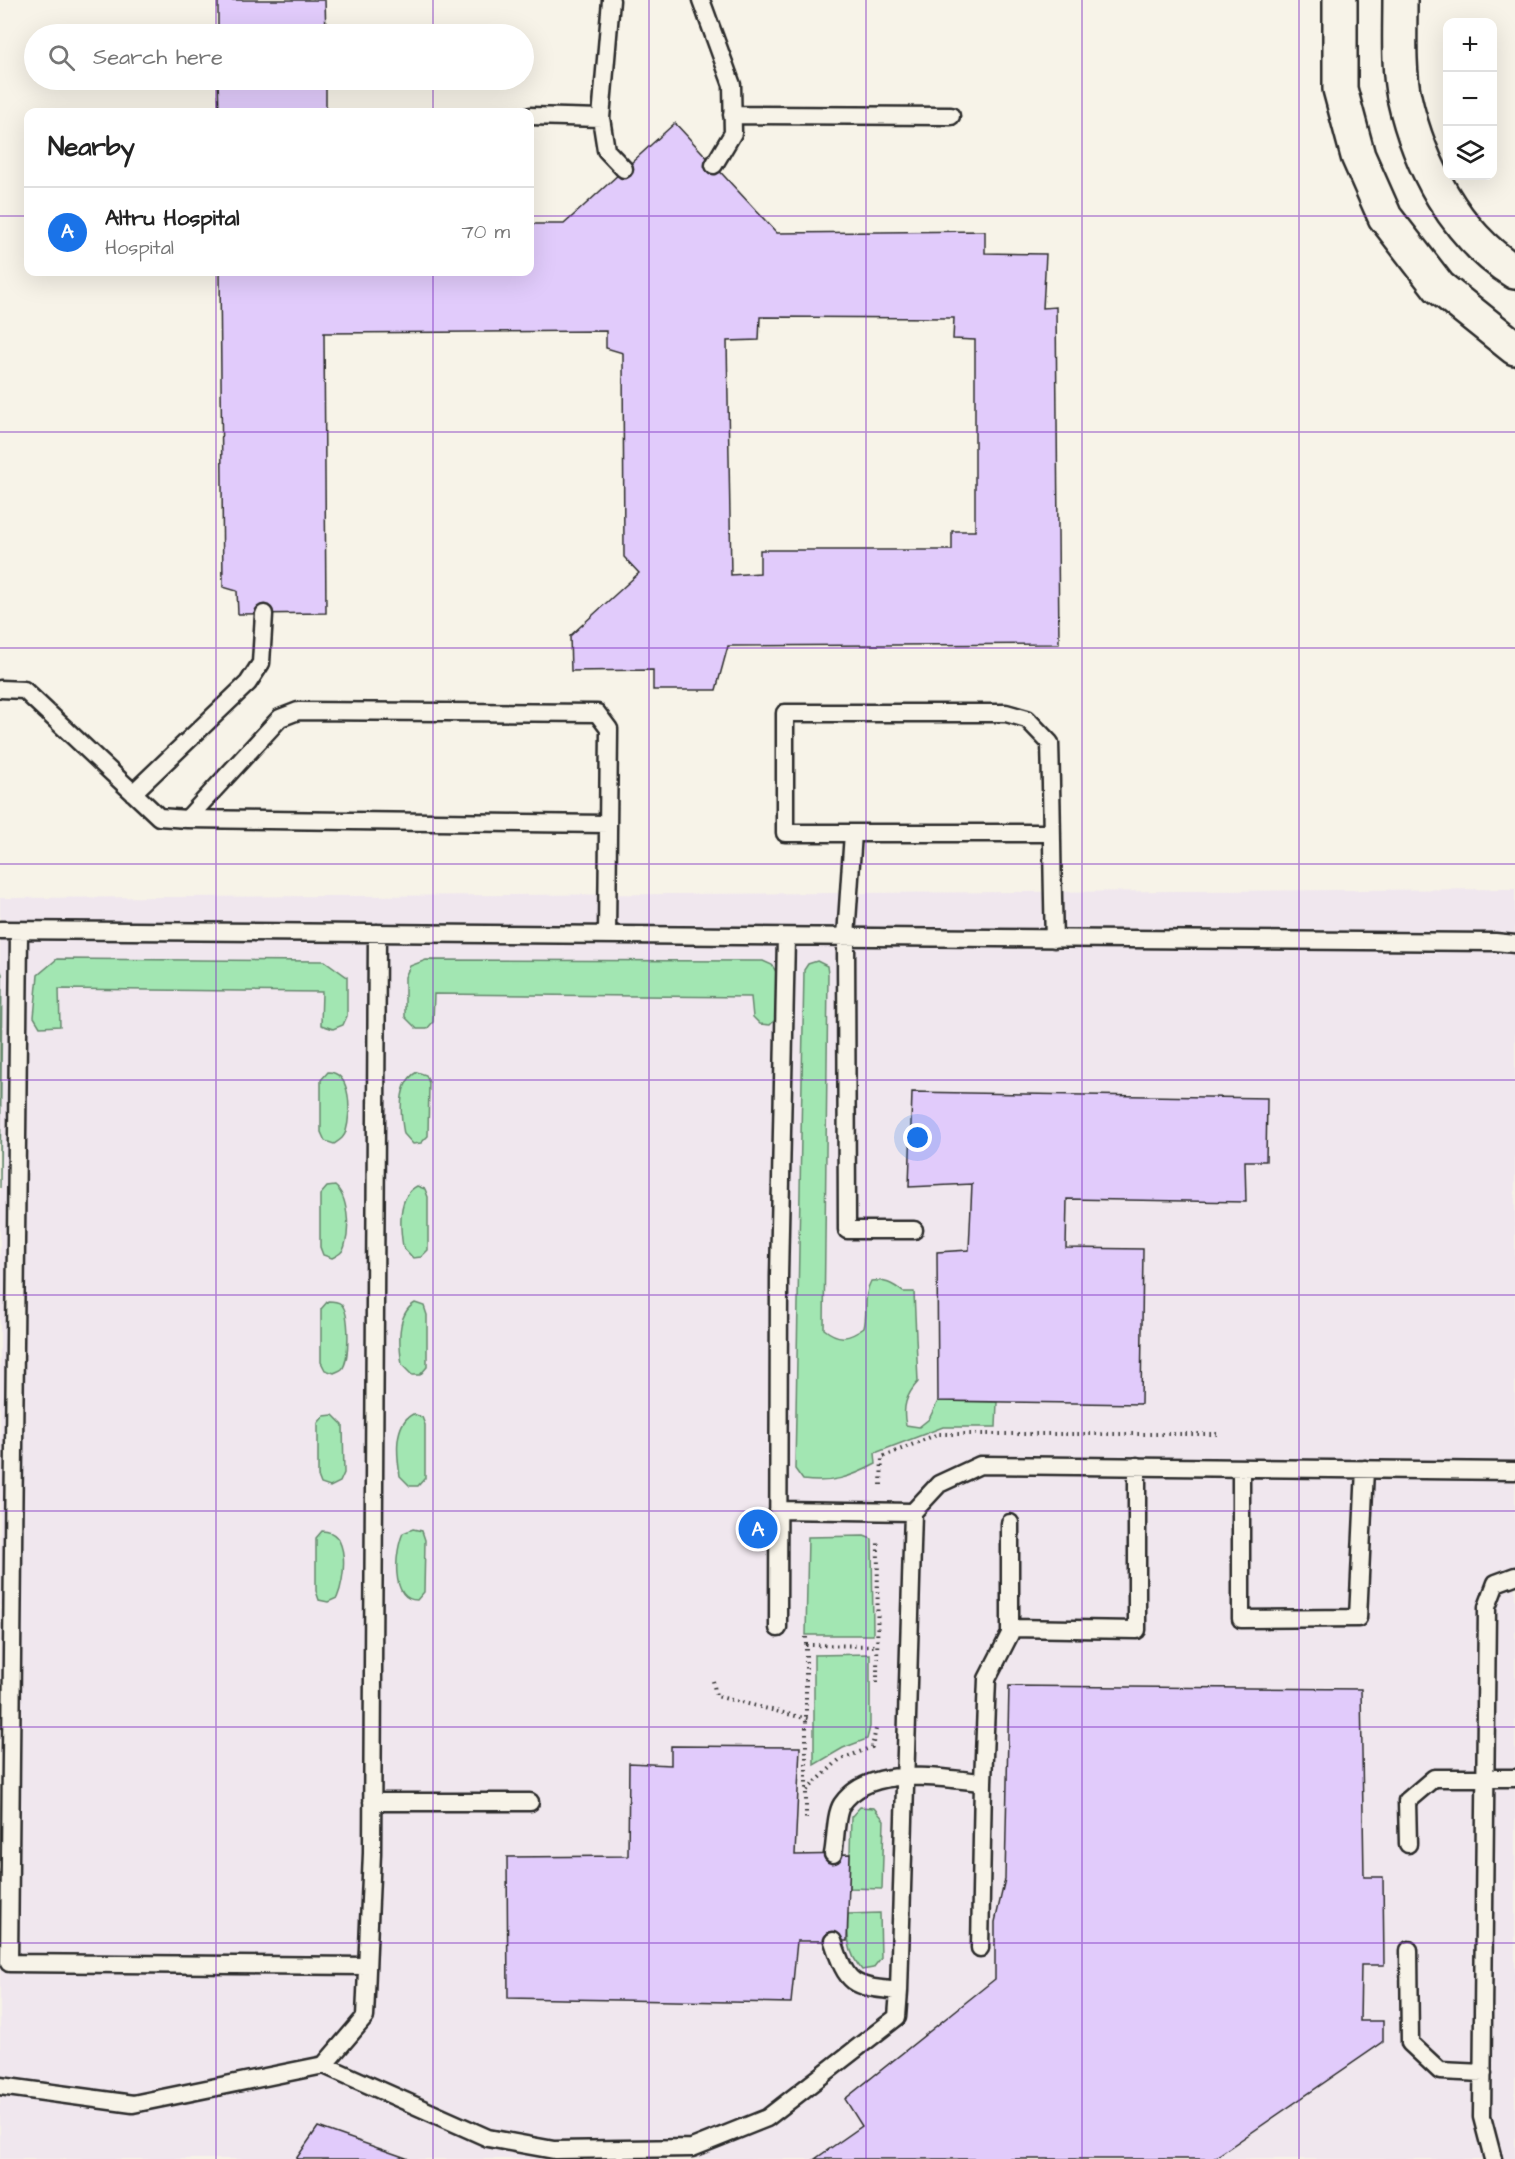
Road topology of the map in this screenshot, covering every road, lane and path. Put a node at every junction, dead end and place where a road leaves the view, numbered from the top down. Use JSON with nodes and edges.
{"nodes":[{"id":1,"x":611,"y":0,"type":"edge"},
{"id":2,"x":701,"y":0,"type":"edge"},
{"id":3,"x":1340,"y":0,"type":"edge"},
{"id":4,"x":1400,"y":0,"type":"edge"},
{"id":5,"x":732,"y":115,"type":"junction"},
{"id":6,"x":534,"y":116,"type":"edge"},
{"id":7,"x":951,"y":116,"type":"dead end"},
{"id":8,"x":602,"y":118,"type":"junction"},
{"id":9,"x":714,"y":165,"type":"dead end"},
{"id":10,"x":624,"y":169,"type":"dead end"},
{"id":11,"x":1515,"y":272,"type":"edge"},
{"id":12,"x":1515,"y":348,"type":"edge"},
{"id":13,"x":264,"y":614,"type":"dead end"},
{"id":14,"x":0,"y":689,"type":"edge"},
{"id":15,"x":133,"y":793,"type":"junction"},
{"id":16,"x":187,"y":819,"type":"junction"},
{"id":17,"x":608,"y":824,"type":"junction"},
{"id":18,"x":853,"y":833,"type":"junction"},
{"id":19,"x":1052,"y":833,"type":"junction"},
{"id":20,"x":0,"y":930,"type":"edge"},
{"id":21,"x":19,"y":930,"type":"junction"},
{"id":22,"x":377,"y":933,"type":"junction"},
{"id":23,"x":608,"y":935,"type":"junction"},
{"id":24,"x":786,"y":937,"type":"junction"},
{"id":25,"x":846,"y":937,"type":"junction"},
{"id":26,"x":1054,"y":939,"type":"junction"},
{"id":27,"x":1515,"y":944,"type":"edge"},
{"id":28,"x":914,"y":1230,"type":"dead end"},
{"id":29,"x":1006,"y":1432,"type":"dead end"},
{"id":30,"x":1220,"y":1434,"type":"dead end"},
{"id":31,"x":1137,"y":1467,"type":"junction"},
{"id":32,"x":1241,"y":1468,"type":"junction"},
{"id":33,"x":1365,"y":1469,"type":"junction"},
{"id":34,"x":1515,"y":1471,"type":"edge"},
{"id":35,"x":778,"y":1510,"type":"junction"},
{"id":36,"x":913,"y":1512,"type":"junction"},
{"id":37,"x":1010,"y":1523,"type":"dead end"},
{"id":38,"x":1515,"y":1576,"type":"edge"},
{"id":39,"x":778,"y":1628,"type":"dead end"},
{"id":40,"x":1010,"y":1628,"type":"junction"},
{"id":41,"x":806,"y":1645,"type":"dead end"},
{"id":42,"x":877,"y":1646,"type":"dead end"},
{"id":43,"x":713,"y":1681,"type":"dead end"},
{"id":44,"x":808,"y":1719,"type":"dead end"},
{"id":45,"x":1485,"y":1776,"type":"junction"},
{"id":46,"x":904,"y":1777,"type":"junction"},
{"id":47,"x":1515,"y":1778,"type":"edge"},
{"id":48,"x":982,"y":1782,"type":"junction"},
{"id":49,"x":372,"y":1802,"type":"junction"},
{"id":50,"x":530,"y":1802,"type":"dead end"},
{"id":51,"x":1408,"y":1844,"type":"dead end"},
{"id":52,"x":833,"y":1854,"type":"dead end"},
{"id":53,"x":833,"y":1941,"type":"dead end"},
{"id":54,"x":980,"y":1948,"type":"dead end"},
{"id":55,"x":1409,"y":1950,"type":"dead end"},
{"id":56,"x":367,"y":1966,"type":"junction"},
{"id":57,"x":899,"y":1991,"type":"junction"},
{"id":58,"x":324,"y":2066,"type":"junction"},
{"id":59,"x":1483,"y":2073,"type":"junction"},
{"id":60,"x":0,"y":2086,"type":"edge"},
{"id":61,"x":1493,"y":2159,"type":"edge"}],
"edges":[{"from":1,"to":8,"type":"lane"},
{"from":2,"to":5,"type":"lane"},
{"from":3,"to":12,"type":"main road"},
{"from":4,"to":11,"type":"main road"},
{"from":5,"to":7,"type":"lane"},
{"from":5,"to":9,"type":"lane"},
{"from":6,"to":8,"type":"lane"},
{"from":8,"to":10,"type":"lane"},
{"from":13,"to":15,"type":"lane"},
{"from":14,"to":15,"type":"lane"},
{"from":15,"to":16,"type":"lane"},
{"from":16,"to":17,"type":"lane"},
{"from":16,"to":17,"type":"lane"},
{"from":17,"to":23,"type":"lane"},
{"from":18,"to":19,"type":"lane"},
{"from":18,"to":19,"type":"lane"},
{"from":18,"to":25,"type":"lane"},
{"from":19,"to":26,"type":"lane"},
{"from":20,"to":21,"type":"lane"},
{"from":21,"to":22,"type":"lane"},
{"from":21,"to":56,"type":"lane"},
{"from":22,"to":23,"type":"lane"},
{"from":22,"to":49,"type":"lane"},
{"from":23,"to":24,"type":"lane"},
{"from":24,"to":25,"type":"lane"},
{"from":24,"to":35,"type":"lane"},
{"from":25,"to":26,"type":"lane"},
{"from":25,"to":28,"type":"lane"},
{"from":26,"to":27,"type":"lane"},
{"from":29,"to":30,"type":"path"},
{"from":31,"to":32,"type":"lane"},
{"from":31,"to":36,"type":"lane"},
{"from":31,"to":40,"type":"lane"},
{"from":32,"to":33,"type":"lane"},
{"from":32,"to":33,"type":"lane"},
{"from":33,"to":34,"type":"lane"},
{"from":35,"to":36,"type":"lane"},
{"from":35,"to":39,"type":"lane"},
{"from":36,"to":46,"type":"lane"},
{"from":37,"to":40,"type":"lane"},
{"from":38,"to":45,"type":"lane"},
{"from":40,"to":48,"type":"lane"},
{"from":41,"to":42,"type":"path"},
{"from":43,"to":44,"type":"path"},
{"from":45,"to":47,"type":"lane"},
{"from":45,"to":51,"type":"lane"},
{"from":45,"to":59,"type":"lane"},
{"from":46,"to":48,"type":"lane"},
{"from":46,"to":52,"type":"lane"},
{"from":46,"to":57,"type":"lane"},
{"from":48,"to":54,"type":"lane"},
{"from":49,"to":50,"type":"lane"},
{"from":49,"to":56,"type":"lane"},
{"from":53,"to":57,"type":"lane"},
{"from":55,"to":59,"type":"lane"},
{"from":56,"to":58,"type":"lane"},
{"from":57,"to":58,"type":"lane"},
{"from":58,"to":60,"type":"lane"},
{"from":59,"to":61,"type":"lane"}]}
